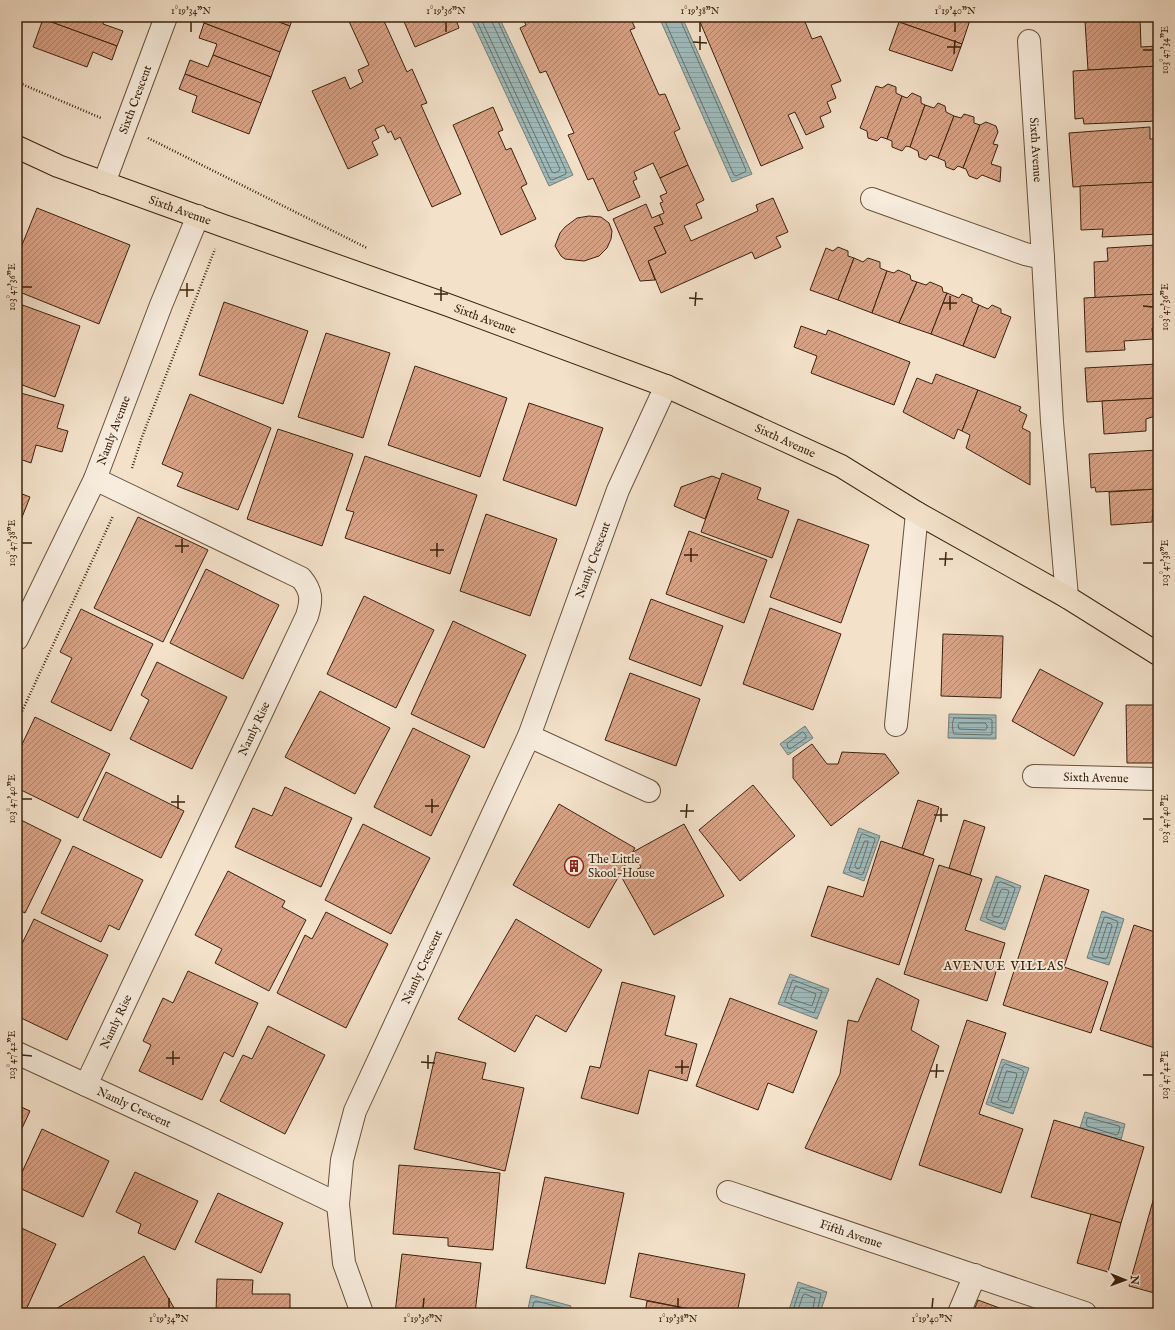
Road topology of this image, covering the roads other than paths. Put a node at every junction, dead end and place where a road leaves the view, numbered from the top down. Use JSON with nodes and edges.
{"nodes":[{"id":1,"x":166,"y":17,"type":"edge"},
{"id":2,"x":1029,"y":41,"type":"dead end"},
{"id":3,"x":17,"y":147,"type":"edge"},
{"id":4,"x":104,"y":182,"type":"junction"},
{"id":5,"x":872,"y":199,"type":"dead end"},
{"id":6,"x":198,"y":216,"type":"junction"},
{"id":7,"x":1043,"y":258,"type":"junction"},
{"id":8,"x":666,"y":386,"type":"junction"},
{"id":9,"x":95,"y":479,"type":"junction"},
{"id":10,"x":917,"y":513,"type":"junction"},
{"id":11,"x":1067,"y":597,"type":"junction"},
{"id":12,"x":17,"y":639,"type":"edge"},
{"id":13,"x":1158,"y":654,"type":"edge"},
{"id":14,"x":896,"y":725,"type":"dead end"},
{"id":15,"x":529,"y":736,"type":"junction"},
{"id":16,"x":1034,"y":776,"type":"dead end"},
{"id":17,"x":1158,"y":779,"type":"edge"},
{"id":18,"x":649,"y":791,"type":"dead end"},
{"id":19,"x":17,"y":1053,"type":"edge"},
{"id":20,"x":86,"y":1085,"type":"junction"},
{"id":21,"x":728,"y":1192,"type":"dead end"},
{"id":22,"x":338,"y":1204,"type":"junction"},
{"id":23,"x":975,"y":1275,"type":"junction"},
{"id":24,"x":362,"y":1313,"type":"edge"},
{"id":25,"x":959,"y":1313,"type":"edge"},
{"id":26,"x":1085,"y":1313,"type":"edge"}],
"edges":[{"from":1,"to":4,"type":"street","name":"Sixth Crescent"},
{"from":2,"to":7,"type":"street","name":"Sixth Avenue"},
{"from":3,"to":4,"type":"main road","name":"Sixth Avenue"},
{"from":4,"to":6,"type":"main road","name":"Sixth Avenue"},
{"from":5,"to":7,"type":"street"},
{"from":6,"to":8,"type":"main road","name":"Sixth Avenue"},
{"from":6,"to":9,"type":"street","name":"Namly Avenue"},
{"from":7,"to":11,"type":"street","name":"Sixth Avenue"},
{"from":8,"to":10,"type":"main road","name":"Sixth Avenue"},
{"from":8,"to":15,"type":"street","name":"Namly Crescent"},
{"from":9,"to":12,"type":"street","name":"Namly Avenue"},
{"from":9,"to":20,"type":"street","name":"Namly Rise"},
{"from":10,"to":11,"type":"main road","name":"Sixth Avenue"},
{"from":10,"to":14,"type":"street"},
{"from":11,"to":13,"type":"main road","name":"Sixth Avenue"},
{"from":15,"to":18,"type":"street"},
{"from":15,"to":22,"type":"street","name":"Namly Crescent"},
{"from":16,"to":17,"type":"street","name":"Sixth Avenue"},
{"from":19,"to":20,"type":"street","name":"Namly Crescent"},
{"from":20,"to":22,"type":"street","name":"Namly Crescent"},
{"from":21,"to":23,"type":"street","name":"Fifth Avenue"},
{"from":22,"to":24,"type":"street","name":"Namly Crescent"},
{"from":23,"to":25,"type":"street"},
{"from":23,"to":26,"type":"street","name":"Fifth Avenue"}]}
